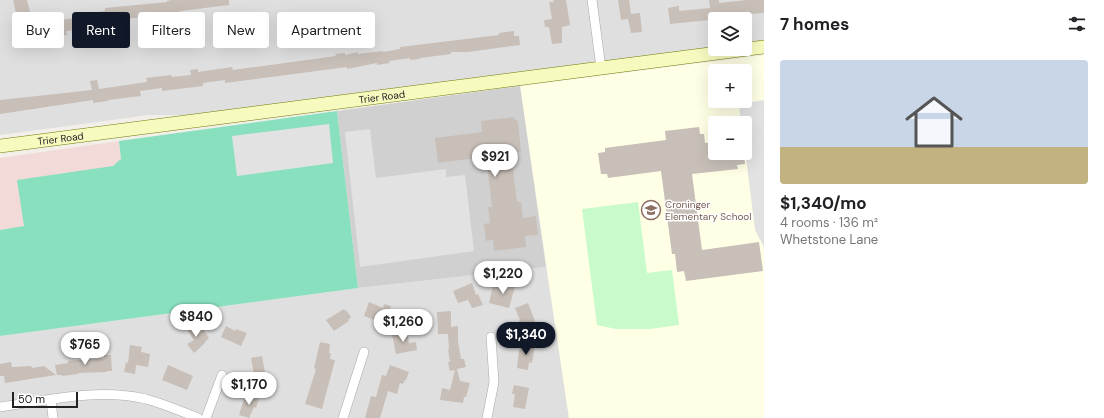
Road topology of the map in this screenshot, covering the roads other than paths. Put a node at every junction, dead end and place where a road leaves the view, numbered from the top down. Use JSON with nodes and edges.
{"nodes":[{"id":1,"x":592,"y":0,"type":"edge"},
{"id":2,"x":764,"y":47,"type":"edge"},
{"id":3,"x":601,"y":68,"type":"junction"},
{"id":4,"x":0,"y":146,"type":"edge"},
{"id":5,"x":491,"y":337,"type":"dead end"},
{"id":6,"x":364,"y":352,"type":"dead end"},
{"id":7,"x":222,"y":375,"type":"dead end"},
{"id":8,"x":51,"y":400,"type":"junction"},
{"id":9,"x":0,"y":407,"type":"edge"},
{"id":10,"x":53,"y":418,"type":"edge"},
{"id":11,"x":198,"y":418,"type":"edge"},
{"id":12,"x":206,"y":418,"type":"edge"},
{"id":13,"x":343,"y":418,"type":"edge"},
{"id":14,"x":486,"y":418,"type":"edge"}],
"edges":[{"from":1,"to":3,"type":"street"},
{"from":2,"to":3,"type":"street","name":"Trier Road"},
{"from":3,"to":4,"type":"street","name":"Trier Road"},
{"from":5,"to":14,"type":"street"},
{"from":6,"to":13,"type":"street"},
{"from":7,"to":12,"type":"street"},
{"from":8,"to":9,"type":"street"},
{"from":8,"to":10,"type":"street"},
{"from":8,"to":11,"type":"street"}]}
